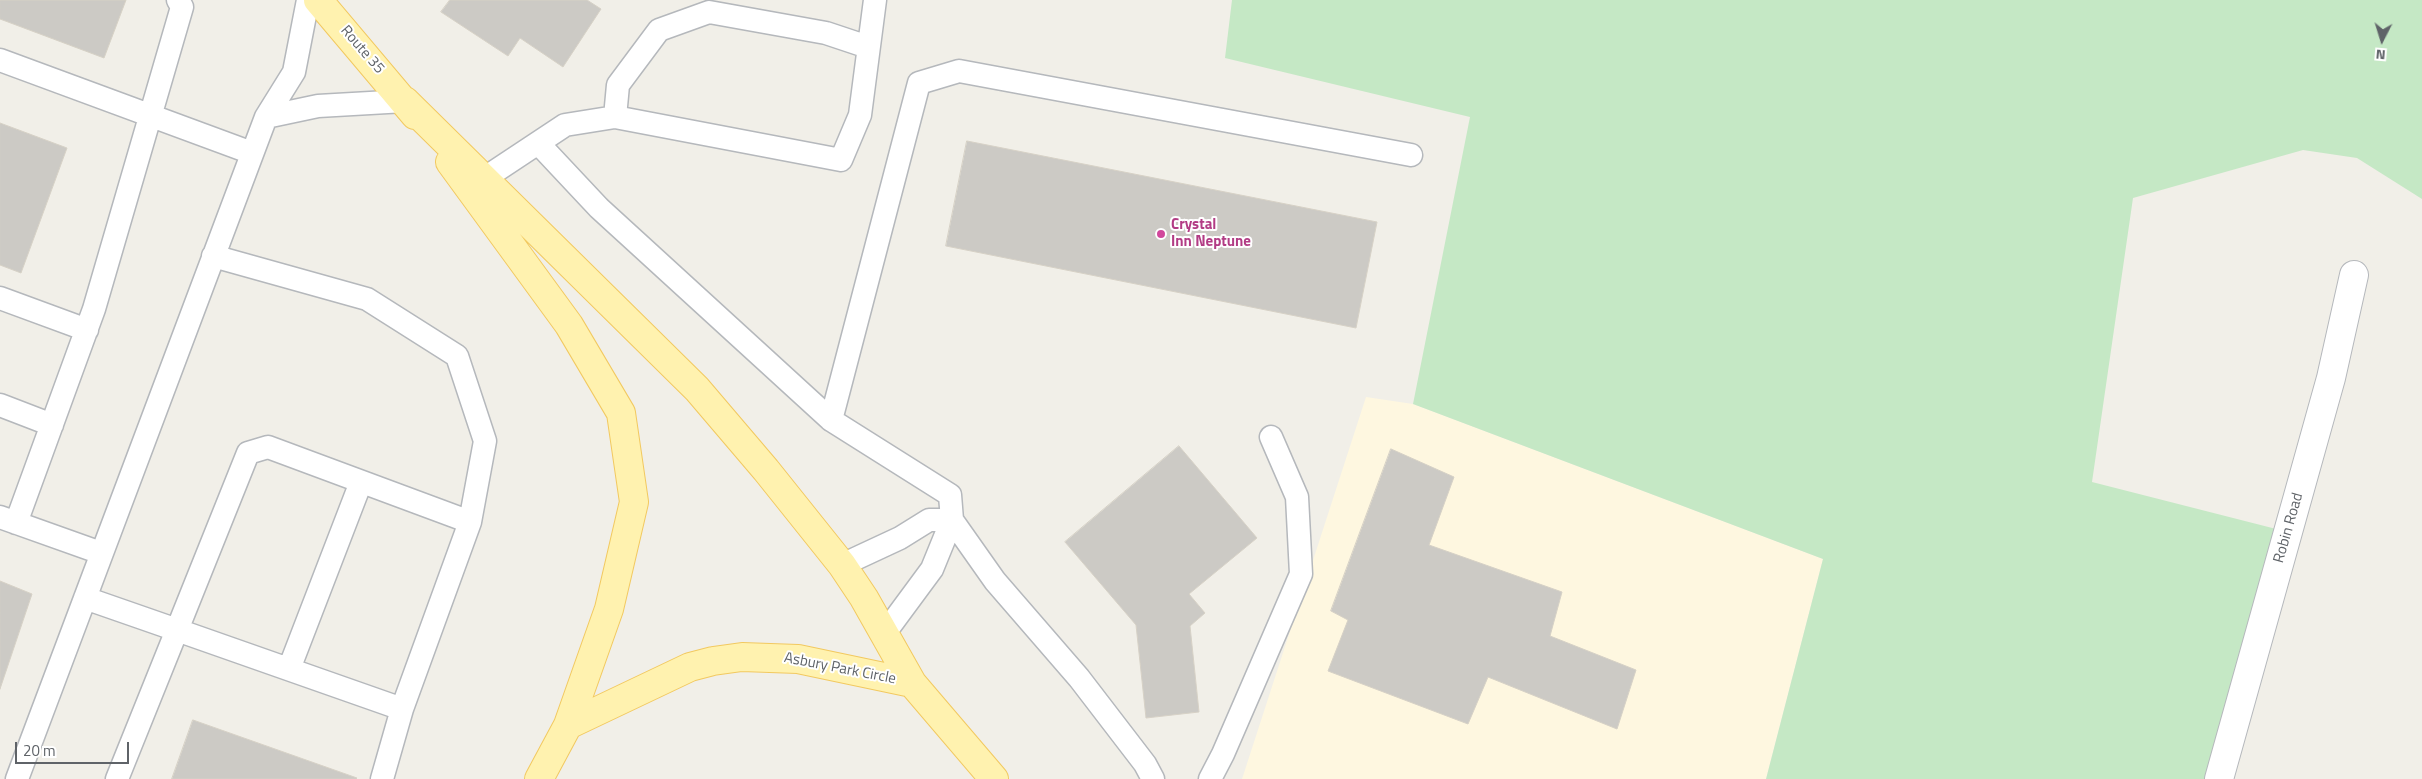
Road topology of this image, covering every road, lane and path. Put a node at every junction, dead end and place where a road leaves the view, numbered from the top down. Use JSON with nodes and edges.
{"nodes":[{"id":1,"x":178,"y":0,"type":"edge"},
{"id":2,"x":308,"y":0,"type":"edge"},
{"id":3,"x":318,"y":0,"type":"edge"},
{"id":4,"x":875,"y":0,"type":"edge"},
{"id":5,"x":868,"y":47,"type":"junction"},
{"id":6,"x":0,"y":60,"type":"edge"},
{"id":7,"x":405,"y":101,"type":"junction"},
{"id":8,"x":150,"y":115,"type":"junction"},
{"id":9,"x":266,"y":117,"type":"junction"},
{"id":10,"x":615,"y":117,"type":"junction"},
{"id":11,"x":538,"y":144,"type":"junction"},
{"id":12,"x":252,"y":153,"type":"junction"},
{"id":13,"x":1410,"y":155,"type":"dead end"},
{"id":14,"x":485,"y":178,"type":"junction"},
{"id":15,"x":213,"y":256,"type":"junction"},
{"id":16,"x":2354,"y":275,"type":"dead end"},
{"id":17,"x":0,"y":298,"type":"edge"},
{"id":18,"x":86,"y":330,"type":"junction"},
{"id":19,"x":0,"y":405,"type":"edge"},
{"id":20,"x":831,"y":420,"type":"junction"},
{"id":21,"x":52,"y":425,"type":"junction"},
{"id":22,"x":1271,"y":437,"type":"dead end"},
{"id":23,"x":361,"y":482,"type":"junction"},
{"id":24,"x":8,"y":520,"type":"edge"},
{"id":25,"x":952,"y":520,"type":"junction"},
{"id":26,"x":470,"y":522,"type":"junction"},
{"id":27,"x":101,"y":553,"type":"junction"},
{"id":28,"x":842,"y":565,"type":"junction"},
{"id":29,"x":85,"y":598,"type":"junction"},
{"id":30,"x":177,"y":630,"type":"junction"},
{"id":31,"x":884,"y":634,"type":"junction"},
{"id":32,"x":288,"y":669,"type":"junction"},
{"id":33,"x":912,"y":683,"type":"junction"},
{"id":34,"x":402,"y":709,"type":"junction"},
{"id":35,"x":568,"y":725,"type":"junction"},
{"id":36,"x":17,"y":779,"type":"edge"},
{"id":37,"x":117,"y":779,"type":"edge"},
{"id":38,"x":382,"y":779,"type":"edge"},
{"id":39,"x":539,"y":779,"type":"edge"},
{"id":40,"x":994,"y":779,"type":"edge"},
{"id":41,"x":1153,"y":779,"type":"edge"},
{"id":42,"x":1210,"y":779,"type":"edge"},
{"id":43,"x":2219,"y":779,"type":"edge"}],
"edges":[{"from":1,"to":8,"type":"lane"},
{"from":2,"to":9,"type":"lane"},
{"from":3,"to":7,"type":"main road","name":"Route 35"},
{"from":4,"to":5,"type":"lane"},
{"from":5,"to":10,"type":"lane"},
{"from":5,"to":10,"type":"lane"},
{"from":6,"to":8,"type":"lane"},
{"from":7,"to":9,"type":"lane"},
{"from":7,"to":14,"type":"main road"},
{"from":7,"to":35,"type":"main road"},
{"from":8,"to":12,"type":"lane"},
{"from":8,"to":18,"type":"lane"},
{"from":9,"to":12,"type":"lane"},
{"from":10,"to":11,"type":"lane"},
{"from":11,"to":14,"type":"lane"},
{"from":11,"to":20,"type":"lane"},
{"from":12,"to":15,"type":"lane"},
{"from":13,"to":20,"type":"lane"},
{"from":14,"to":28,"type":"main road"},
{"from":15,"to":26,"type":"lane"},
{"from":15,"to":27,"type":"lane"},
{"from":16,"to":43,"type":"street","name":"Robin Road"},
{"from":17,"to":18,"type":"lane"},
{"from":18,"to":21,"type":"lane"},
{"from":19,"to":21,"type":"lane"},
{"from":20,"to":25,"type":"lane"},
{"from":21,"to":24,"type":"lane"},
{"from":22,"to":42,"type":"lane"},
{"from":23,"to":26,"type":"lane"},
{"from":23,"to":30,"type":"lane"},
{"from":23,"to":32,"type":"lane"},
{"from":24,"to":27,"type":"lane"},
{"from":25,"to":28,"type":"lane"},
{"from":25,"to":31,"type":"lane"},
{"from":25,"to":41,"type":"lane"},
{"from":26,"to":34,"type":"lane"},
{"from":27,"to":29,"type":"lane"},
{"from":28,"to":31,"type":"main road"},
{"from":29,"to":30,"type":"lane"},
{"from":29,"to":36,"type":"lane"},
{"from":30,"to":32,"type":"lane"},
{"from":30,"to":37,"type":"lane"},
{"from":31,"to":33,"type":"main road"},
{"from":32,"to":34,"type":"lane"},
{"from":33,"to":35,"type":"main road","name":"Asbury Park Circle"},
{"from":33,"to":40,"type":"main road","name":"Asbury Park Circle"},
{"from":34,"to":38,"type":"lane"},
{"from":35,"to":39,"type":"main road"}]}
